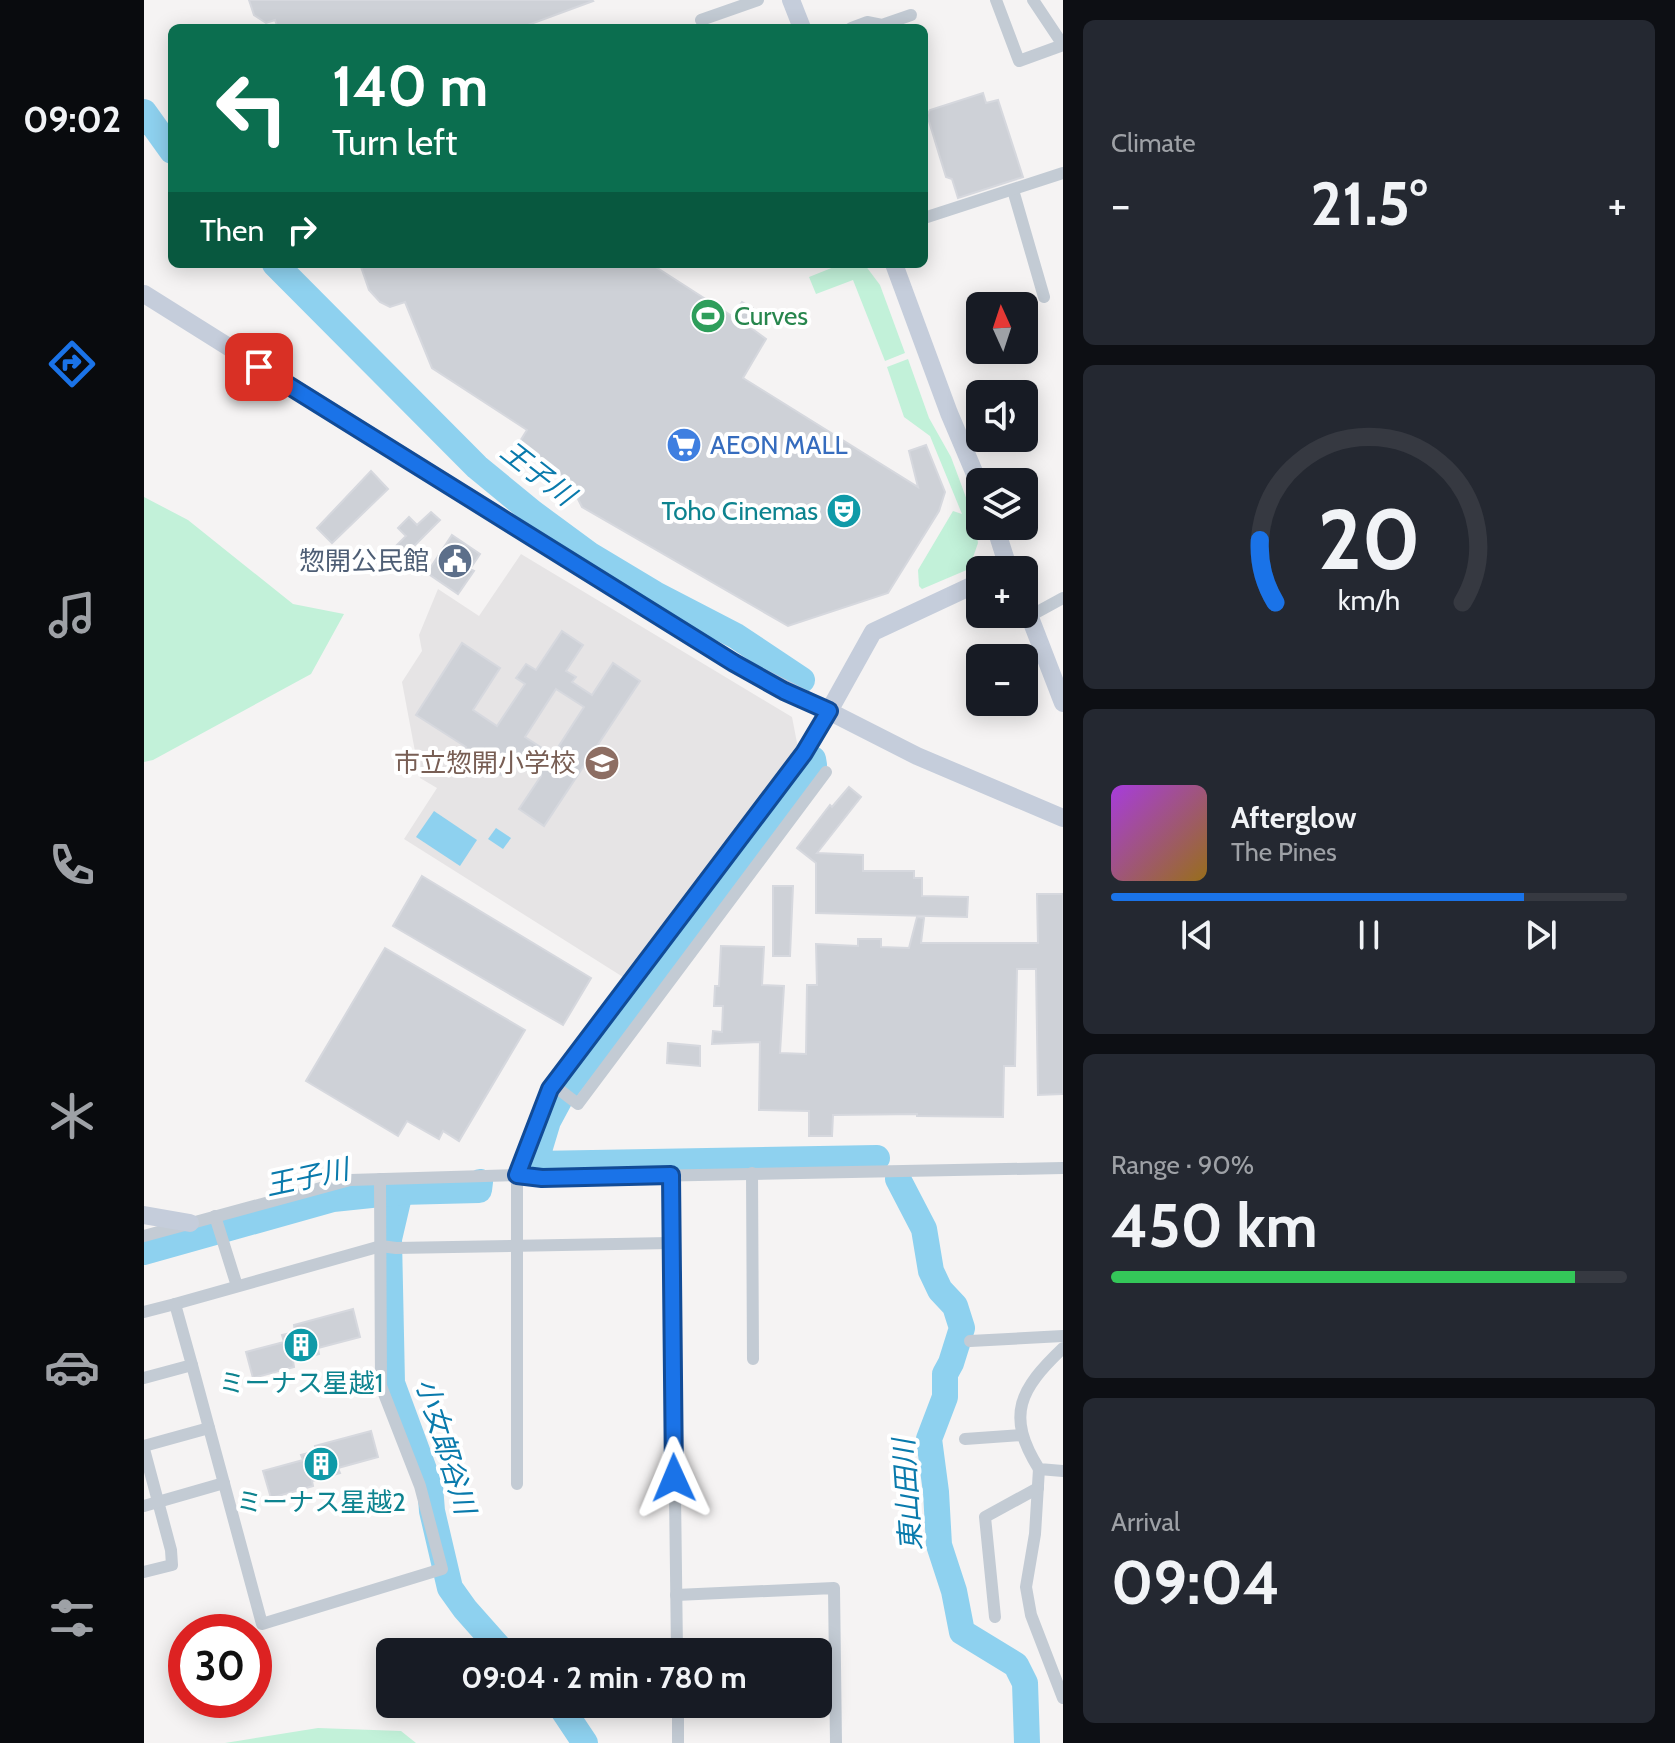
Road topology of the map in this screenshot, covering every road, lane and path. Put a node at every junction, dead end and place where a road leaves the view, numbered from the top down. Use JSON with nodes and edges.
{"nodes":[{"id":1,"x":758,"y":0,"type":"edge"},
{"id":2,"x":791,"y":0,"type":"edge"},
{"id":3,"x":996,"y":0,"type":"edge"},
{"id":4,"x":1033,"y":0,"type":"edge"},
{"id":5,"x":911,"y":15,"type":"dead end"},
{"id":6,"x":701,"y":20,"type":"dead end"},
{"id":7,"x":800,"y":24,"type":"edge"},
{"id":8,"x":885,"y":24,"type":"edge"},
{"id":9,"x":1063,"y":173,"type":"edge"},
{"id":10,"x":1013,"y":190,"type":"junction"},
{"id":11,"x":928,"y":217,"type":"edge"},
{"id":12,"x":895,"y":268,"type":"edge"},
{"id":13,"x":144,"y":294,"type":"edge"},
{"id":14,"x":1044,"y":297,"type":"dead end"},
{"id":15,"x":972,"y":468,"type":"edge"},
{"id":16,"x":966,"y":589,"type":"edge"},
{"id":17,"x":1063,"y":598,"type":"edge"},
{"id":18,"x":1038,"y":606,"type":"edge"},
{"id":19,"x":1034,"y":628,"type":"edge"},
{"id":20,"x":1063,"y":703,"type":"edge"},
{"id":21,"x":829,"y":711,"type":"junction"},
{"id":22,"x":826,"y":772,"type":"dead end"},
{"id":23,"x":1063,"y":818,"type":"edge"},
{"id":24,"x":554,"y":1086,"type":"junction"},
{"id":25,"x":1063,"y":1168,"type":"edge"},
{"id":26,"x":752,"y":1173,"type":"junction"},
{"id":27,"x":517,"y":1175,"type":"junction"},
{"id":28,"x":671,"y":1175,"type":"junction"},
{"id":29,"x":380,"y":1182,"type":"junction"},
{"id":30,"x":144,"y":1215,"type":"edge"},
{"id":31,"x":216,"y":1219,"type":"junction"},
{"id":32,"x":190,"y":1223,"type":"junction"},
{"id":33,"x":144,"y":1236,"type":"edge"},
{"id":34,"x":670,"y":1243,"type":"junction"},
{"id":35,"x":517,"y":1245,"type":"junction"},
{"id":36,"x":388,"y":1247,"type":"junction"},
{"id":37,"x":237,"y":1286,"type":"junction"},
{"id":38,"x":175,"y":1304,"type":"junction"},
{"id":39,"x":144,"y":1312,"type":"edge"},
{"id":40,"x":1063,"y":1336,"type":"edge"},
{"id":41,"x":970,"y":1341,"type":"dead end"},
{"id":42,"x":1063,"y":1348,"type":"edge"},
{"id":43,"x":753,"y":1359,"type":"dead end"},
{"id":44,"x":192,"y":1365,"type":"junction"},
{"id":45,"x":144,"y":1378,"type":"edge"},
{"id":46,"x":209,"y":1428,"type":"junction"},
{"id":47,"x":1022,"y":1435,"type":"junction"},
{"id":48,"x":965,"y":1439,"type":"dead end"},
{"id":49,"x":144,"y":1447,"type":"edge"},
{"id":50,"x":1039,"y":1469,"type":"junction"},
{"id":51,"x":1063,"y":1471,"type":"edge"},
{"id":52,"x":224,"y":1483,"type":"junction"},
{"id":53,"x":517,"y":1484,"type":"dead end"},
{"id":54,"x":1038,"y":1488,"type":"junction"},
{"id":55,"x":159,"y":1502,"type":"junction"},
{"id":56,"x":144,"y":1506,"type":"edge"},
{"id":57,"x":144,"y":1572,"type":"edge"},
{"id":58,"x":676,"y":1595,"type":"junction"},
{"id":59,"x":995,"y":1617,"type":"dead end"},
{"id":60,"x":677,"y":1638,"type":"edge"},
{"id":61,"x":1063,"y":1698,"type":"edge"},
{"id":62,"x":678,"y":1718,"type":"edge"},
{"id":63,"x":678,"y":1743,"type":"edge"},
{"id":64,"x":836,"y":1743,"type":"edge"}],
"edges":[{"from":1,"to":6,"type":"street"},
{"from":2,"to":7,"type":"street"},
{"from":3,"to":4,"type":"street"},
{"from":5,"to":8,"type":"street"},
{"from":9,"to":10,"type":"street"},
{"from":10,"to":11,"type":"street"},
{"from":10,"to":14,"type":"street"},
{"from":12,"to":15,"type":"street"},
{"from":13,"to":21,"type":"street"},
{"from":16,"to":21,"type":"street"},
{"from":17,"to":18,"type":"street"},
{"from":19,"to":20,"type":"street"},
{"from":21,"to":23,"type":"street"},
{"from":21,"to":24,"type":"street"},
{"from":22,"to":24,"type":"street"},
{"from":24,"to":27,"type":"street"},
{"from":25,"to":26,"type":"street"},
{"from":26,"to":28,"type":"street"},
{"from":26,"to":43,"type":"street"},
{"from":27,"to":28,"type":"street"},
{"from":27,"to":29,"type":"street"},
{"from":27,"to":35,"type":"street"},
{"from":28,"to":34,"type":"street"},
{"from":29,"to":31,"type":"street"},
{"from":29,"to":36,"type":"street"},
{"from":30,"to":32,"type":"street"},
{"from":31,"to":32,"type":"street"},
{"from":31,"to":37,"type":"street"},
{"from":32,"to":33,"type":"street"},
{"from":34,"to":35,"type":"street"},
{"from":34,"to":58,"type":"street"},
{"from":35,"to":36,"type":"street"},
{"from":35,"to":53,"type":"street"},
{"from":36,"to":37,"type":"street"},
{"from":36,"to":52,"type":"street"},
{"from":37,"to":38,"type":"street"},
{"from":38,"to":39,"type":"street"},
{"from":38,"to":44,"type":"street"},
{"from":40,"to":41,"type":"street"},
{"from":42,"to":47,"type":"street"},
{"from":44,"to":45,"type":"street"},
{"from":44,"to":46,"type":"street"},
{"from":46,"to":49,"type":"street"},
{"from":46,"to":52,"type":"street"},
{"from":47,"to":48,"type":"street"},
{"from":47,"to":50,"type":"street"},
{"from":49,"to":55,"type":"street"},
{"from":50,"to":51,"type":"street"},
{"from":50,"to":54,"type":"street"},
{"from":52,"to":55,"type":"street"},
{"from":54,"to":59,"type":"street"},
{"from":54,"to":61,"type":"street"},
{"from":55,"to":56,"type":"street"},
{"from":55,"to":57,"type":"street"},
{"from":58,"to":60,"type":"street"},
{"from":58,"to":64,"type":"street"},
{"from":62,"to":63,"type":"street"}]}
